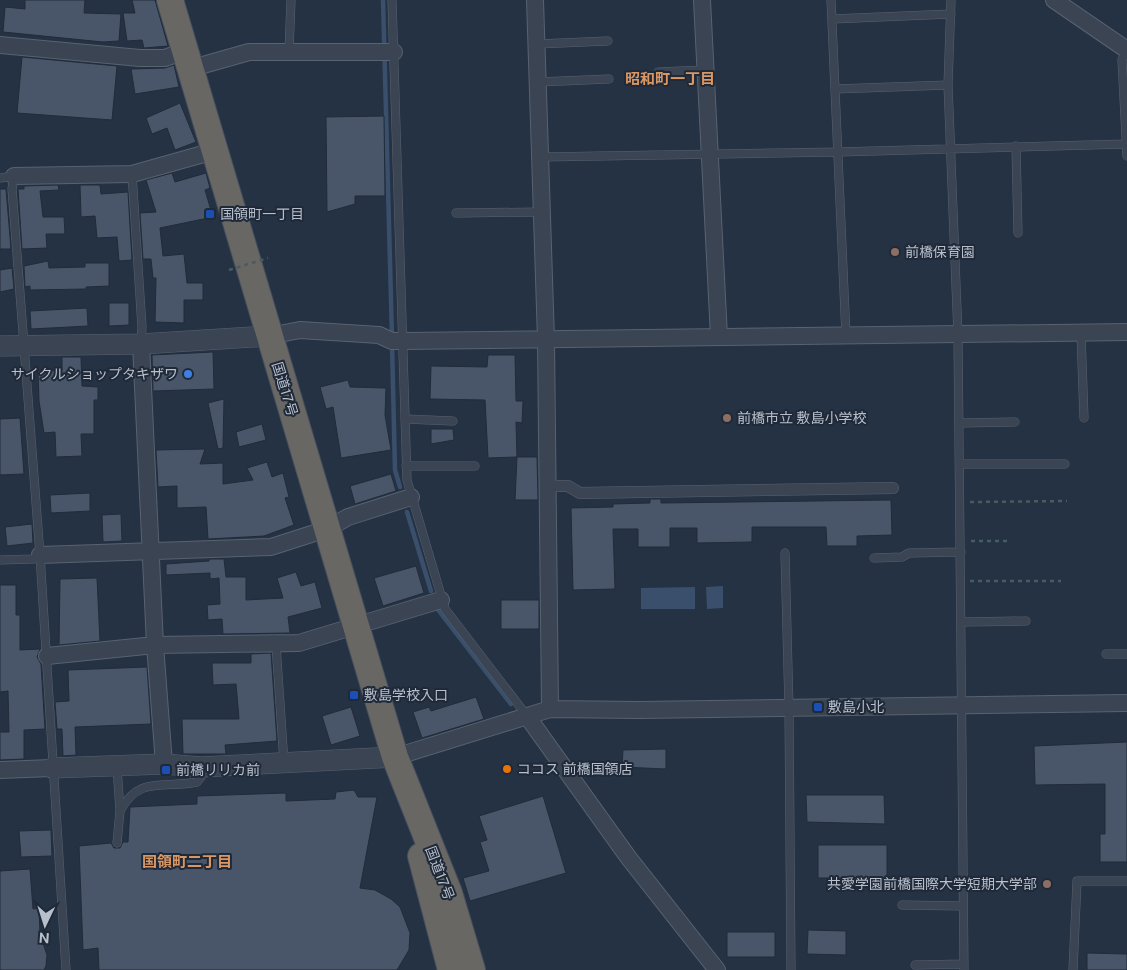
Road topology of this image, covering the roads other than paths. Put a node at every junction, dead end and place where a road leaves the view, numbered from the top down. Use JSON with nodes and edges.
{"nodes":[{"id":1,"x":170,"y":0,"type":"edge"},
{"id":2,"x":291,"y":0,"type":"edge"},
{"id":3,"x":392,"y":0,"type":"edge"},
{"id":4,"x":536,"y":0,"type":"edge"},
{"id":5,"x":702,"y":0,"type":"edge"},
{"id":6,"x":831,"y":0,"type":"edge"},
{"id":7,"x":952,"y":0,"type":"edge"},
{"id":8,"x":1054,"y":0,"type":"edge"},
{"id":9,"x":951,"y":14,"type":"junction"},
{"id":10,"x":832,"y":19,"type":"junction"},
{"id":11,"x":608,"y":41,"type":"dead end"},
{"id":12,"x":536,"y":44,"type":"junction"},
{"id":13,"x":0,"y":45,"type":"edge"},
{"id":14,"x":1127,"y":49,"type":"edge"},
{"id":15,"x":290,"y":52,"type":"junction"},
{"id":16,"x":390,"y":52,"type":"junction"},
{"id":17,"x":186,"y":60,"type":"junction"},
{"id":18,"x":705,"y":70,"type":"junction"},
{"id":19,"x":658,"y":72,"type":"dead end"},
{"id":20,"x":609,"y":79,"type":"dead end"},
{"id":21,"x":538,"y":82,"type":"junction"},
{"id":22,"x":948,"y":85,"type":"junction"},
{"id":23,"x":835,"y":89,"type":"junction"},
{"id":24,"x":1126,"y":144,"type":"edge"},
{"id":25,"x":1016,"y":146,"type":"junction"},
{"id":26,"x":950,"y":148,"type":"junction"},
{"id":27,"x":214,"y":151,"type":"junction"},
{"id":28,"x":838,"y":152,"type":"junction"},
{"id":29,"x":709,"y":153,"type":"junction"},
{"id":30,"x":1127,"y":156,"type":"edge"},
{"id":31,"x":541,"y":157,"type":"junction"},
{"id":32,"x":132,"y":174,"type":"junction"},
{"id":33,"x":7,"y":177,"type":"edge"},
{"id":34,"x":542,"y":212,"type":"junction"},
{"id":35,"x":456,"y":213,"type":"dead end"},
{"id":36,"x":1018,"y":233,"type":"dead end"},
{"id":37,"x":1127,"y":332,"type":"edge"},
{"id":38,"x":1081,"y":334,"type":"junction"},
{"id":39,"x":958,"y":335,"type":"junction"},
{"id":40,"x":269,"y":336,"type":"junction"},
{"id":41,"x":846,"y":336,"type":"junction"},
{"id":42,"x":719,"y":337,"type":"junction"},
{"id":43,"x":546,"y":340,"type":"junction"},
{"id":44,"x":403,"y":341,"type":"junction"},
{"id":45,"x":141,"y":344,"type":"junction"},
{"id":46,"x":23,"y":345,"type":"junction"},
{"id":47,"x":0,"y":346,"type":"edge"},
{"id":48,"x":1084,"y":418,"type":"dead end"},
{"id":49,"x":405,"y":419,"type":"junction"},
{"id":50,"x":453,"y":421,"type":"dead end"},
{"id":51,"x":1015,"y":422,"type":"dead end"},
{"id":52,"x":960,"y":423,"type":"junction"},
{"id":53,"x":960,"y":464,"type":"junction"},
{"id":54,"x":1065,"y":464,"type":"dead end"},
{"id":55,"x":406,"y":466,"type":"junction"},
{"id":56,"x":475,"y":466,"type":"dead end"},
{"id":57,"x":548,"y":486,"type":"junction"},
{"id":58,"x":893,"y":488,"type":"dead end"},
{"id":59,"x":411,"y":497,"type":"junction"},
{"id":60,"x":327,"y":529,"type":"junction"},
{"id":61,"x":151,"y":549,"type":"junction"},
{"id":62,"x":961,"y":552,"type":"junction"},
{"id":63,"x":785,"y":553,"type":"dead end"},
{"id":64,"x":40,"y":555,"type":"junction"},
{"id":65,"x":874,"y":558,"type":"dead end"},
{"id":66,"x":0,"y":560,"type":"edge"},
{"id":67,"x":441,"y":600,"type":"junction"},
{"id":68,"x":1026,"y":621,"type":"dead end"},
{"id":69,"x":962,"y":622,"type":"junction"},
{"id":70,"x":357,"y":626,"type":"junction"},
{"id":71,"x":156,"y":645,"type":"junction"},
{"id":72,"x":276,"y":645,"type":"junction"},
{"id":73,"x":1106,"y":654,"type":"dead end"},
{"id":74,"x":1127,"y":654,"type":"edge"},
{"id":75,"x":46,"y":656,"type":"junction"},
{"id":76,"x":1127,"y":703,"type":"edge"},
{"id":77,"x":963,"y":706,"type":"junction"},
{"id":78,"x":789,"y":708,"type":"junction"},
{"id":79,"x":550,"y":709,"type":"junction"},
{"id":80,"x":527,"y":716,"type":"junction"},
{"id":81,"x":164,"y":764,"type":"junction"},
{"id":82,"x":284,"y":764,"type":"junction"},
{"id":83,"x":117,"y":767,"type":"junction"},
{"id":84,"x":201,"y":767,"type":"junction"},
{"id":85,"x":52,"y":768,"type":"junction"},
{"id":86,"x":398,"y":768,"type":"junction"},
{"id":87,"x":0,"y":770,"type":"edge"},
{"id":88,"x":120,"y":811,"type":"junction"},
{"id":89,"x":117,"y":843,"type":"dead end"},
{"id":90,"x":1127,"y":881,"type":"edge"},
{"id":91,"x":902,"y":905,"type":"dead end"},
{"id":92,"x":963,"y":906,"type":"junction"},
{"id":93,"x":915,"y":965,"type":"dead end"},
{"id":94,"x":964,"y":967,"type":"edge"},
{"id":95,"x":66,"y":970,"type":"edge"},
{"id":96,"x":451,"y":970,"type":"edge"},
{"id":97,"x":472,"y":970,"type":"edge"},
{"id":98,"x":717,"y":970,"type":"edge"},
{"id":99,"x":791,"y":970,"type":"edge"},
{"id":100,"x":1073,"y":970,"type":"edge"}],
"edges":[{"from":1,"to":17,"type":"highway","name":"国道17号"},
{"from":2,"to":15,"type":"lane"},
{"from":3,"to":16,"type":"lane"},
{"from":4,"to":12,"type":"street"},
{"from":5,"to":18,"type":"street"},
{"from":6,"to":10,"type":"lane"},
{"from":7,"to":9,"type":"lane"},
{"from":8,"to":14,"type":"street"},
{"from":9,"to":10,"type":"lane"},
{"from":9,"to":22,"type":"lane"},
{"from":10,"to":23,"type":"lane"},
{"from":11,"to":12,"type":"lane"},
{"from":12,"to":21,"type":"street"},
{"from":13,"to":17,"type":"street"},
{"from":14,"to":24,"type":"lane"},
{"from":15,"to":16,"type":"street"},
{"from":15,"to":17,"type":"street"},
{"from":16,"to":44,"type":"lane"},
{"from":17,"to":27,"type":"highway","name":"国道17号"},
{"from":18,"to":19,"type":"lane"},
{"from":18,"to":29,"type":"street"},
{"from":20,"to":21,"type":"lane"},
{"from":21,"to":31,"type":"street"},
{"from":22,"to":23,"type":"lane"},
{"from":22,"to":26,"type":"lane"},
{"from":23,"to":28,"type":"lane"},
{"from":24,"to":25,"type":"lane"},
{"from":24,"to":30,"type":"lane"},
{"from":25,"to":26,"type":"lane"},
{"from":25,"to":36,"type":"lane"},
{"from":26,"to":28,"type":"lane"},
{"from":26,"to":39,"type":"lane"},
{"from":27,"to":32,"type":"street"},
{"from":27,"to":40,"type":"highway","name":"国道17号"},
{"from":28,"to":29,"type":"lane"},
{"from":28,"to":41,"type":"lane"},
{"from":29,"to":31,"type":"lane"},
{"from":29,"to":42,"type":"street"},
{"from":31,"to":34,"type":"street"},
{"from":32,"to":33,"type":"street"},
{"from":32,"to":45,"type":"lane"},
{"from":33,"to":46,"type":"lane"},
{"from":34,"to":35,"type":"lane"},
{"from":34,"to":43,"type":"street"},
{"from":37,"to":38,"type":"street"},
{"from":38,"to":39,"type":"street"},
{"from":38,"to":48,"type":"lane"},
{"from":39,"to":41,"type":"street"},
{"from":39,"to":52,"type":"lane"},
{"from":40,"to":44,"type":"street"},
{"from":40,"to":45,"type":"street"},
{"from":40,"to":60,"type":"highway","name":"国道17号"},
{"from":41,"to":42,"type":"street"},
{"from":42,"to":43,"type":"street"},
{"from":43,"to":44,"type":"street"},
{"from":43,"to":57,"type":"street"},
{"from":44,"to":49,"type":"lane"},
{"from":45,"to":46,"type":"street"},
{"from":45,"to":61,"type":"street"},
{"from":46,"to":47,"type":"street"},
{"from":46,"to":64,"type":"lane"},
{"from":49,"to":50,"type":"lane"},
{"from":49,"to":55,"type":"lane"},
{"from":51,"to":52,"type":"lane"},
{"from":52,"to":53,"type":"lane"},
{"from":53,"to":54,"type":"lane"},
{"from":53,"to":62,"type":"lane"},
{"from":55,"to":56,"type":"lane"},
{"from":55,"to":59,"type":"lane"},
{"from":57,"to":58,"type":"street"},
{"from":57,"to":79,"type":"street"},
{"from":59,"to":60,"type":"street"},
{"from":59,"to":67,"type":"lane"},
{"from":60,"to":61,"type":"street"},
{"from":60,"to":70,"type":"highway","name":"国道17号"},
{"from":61,"to":64,"type":"street"},
{"from":61,"to":71,"type":"street"},
{"from":62,"to":65,"type":"lane"},
{"from":62,"to":69,"type":"lane"},
{"from":63,"to":78,"type":"lane"},
{"from":64,"to":66,"type":"lane"},
{"from":64,"to":75,"type":"lane"},
{"from":67,"to":70,"type":"street"},
{"from":67,"to":80,"type":"lane"},
{"from":68,"to":69,"type":"lane"},
{"from":69,"to":77,"type":"lane"},
{"from":70,"to":72,"type":"street"},
{"from":70,"to":86,"type":"highway","name":"国道17号"},
{"from":71,"to":72,"type":"street"},
{"from":71,"to":75,"type":"street"},
{"from":71,"to":81,"type":"street"},
{"from":72,"to":82,"type":"lane"},
{"from":73,"to":74,"type":"lane"},
{"from":75,"to":85,"type":"lane"},
{"from":76,"to":77,"type":"street"},
{"from":77,"to":78,"type":"street"},
{"from":77,"to":92,"type":"lane"},
{"from":78,"to":79,"type":"street"},
{"from":78,"to":99,"type":"lane"},
{"from":79,"to":80,"type":"street"},
{"from":80,"to":86,"type":"street"},
{"from":80,"to":98,"type":"street"},
{"from":81,"to":83,"type":"street"},
{"from":81,"to":84,"type":"street"},
{"from":82,"to":84,"type":"street"},
{"from":82,"to":86,"type":"street"},
{"from":83,"to":85,"type":"street"},
{"from":83,"to":88,"type":"lane"},
{"from":84,"to":88,"type":"lane"},
{"from":85,"to":87,"type":"street"},
{"from":85,"to":95,"type":"lane"},
{"from":86,"to":96,"type":"highway","name":"国道17号"},
{"from":86,"to":97,"type":"highway","name":"国道17号"},
{"from":88,"to":89,"type":"lane"},
{"from":90,"to":100,"type":"lane"},
{"from":91,"to":92,"type":"lane"},
{"from":92,"to":94,"type":"lane"},
{"from":93,"to":94,"type":"lane"}]}
